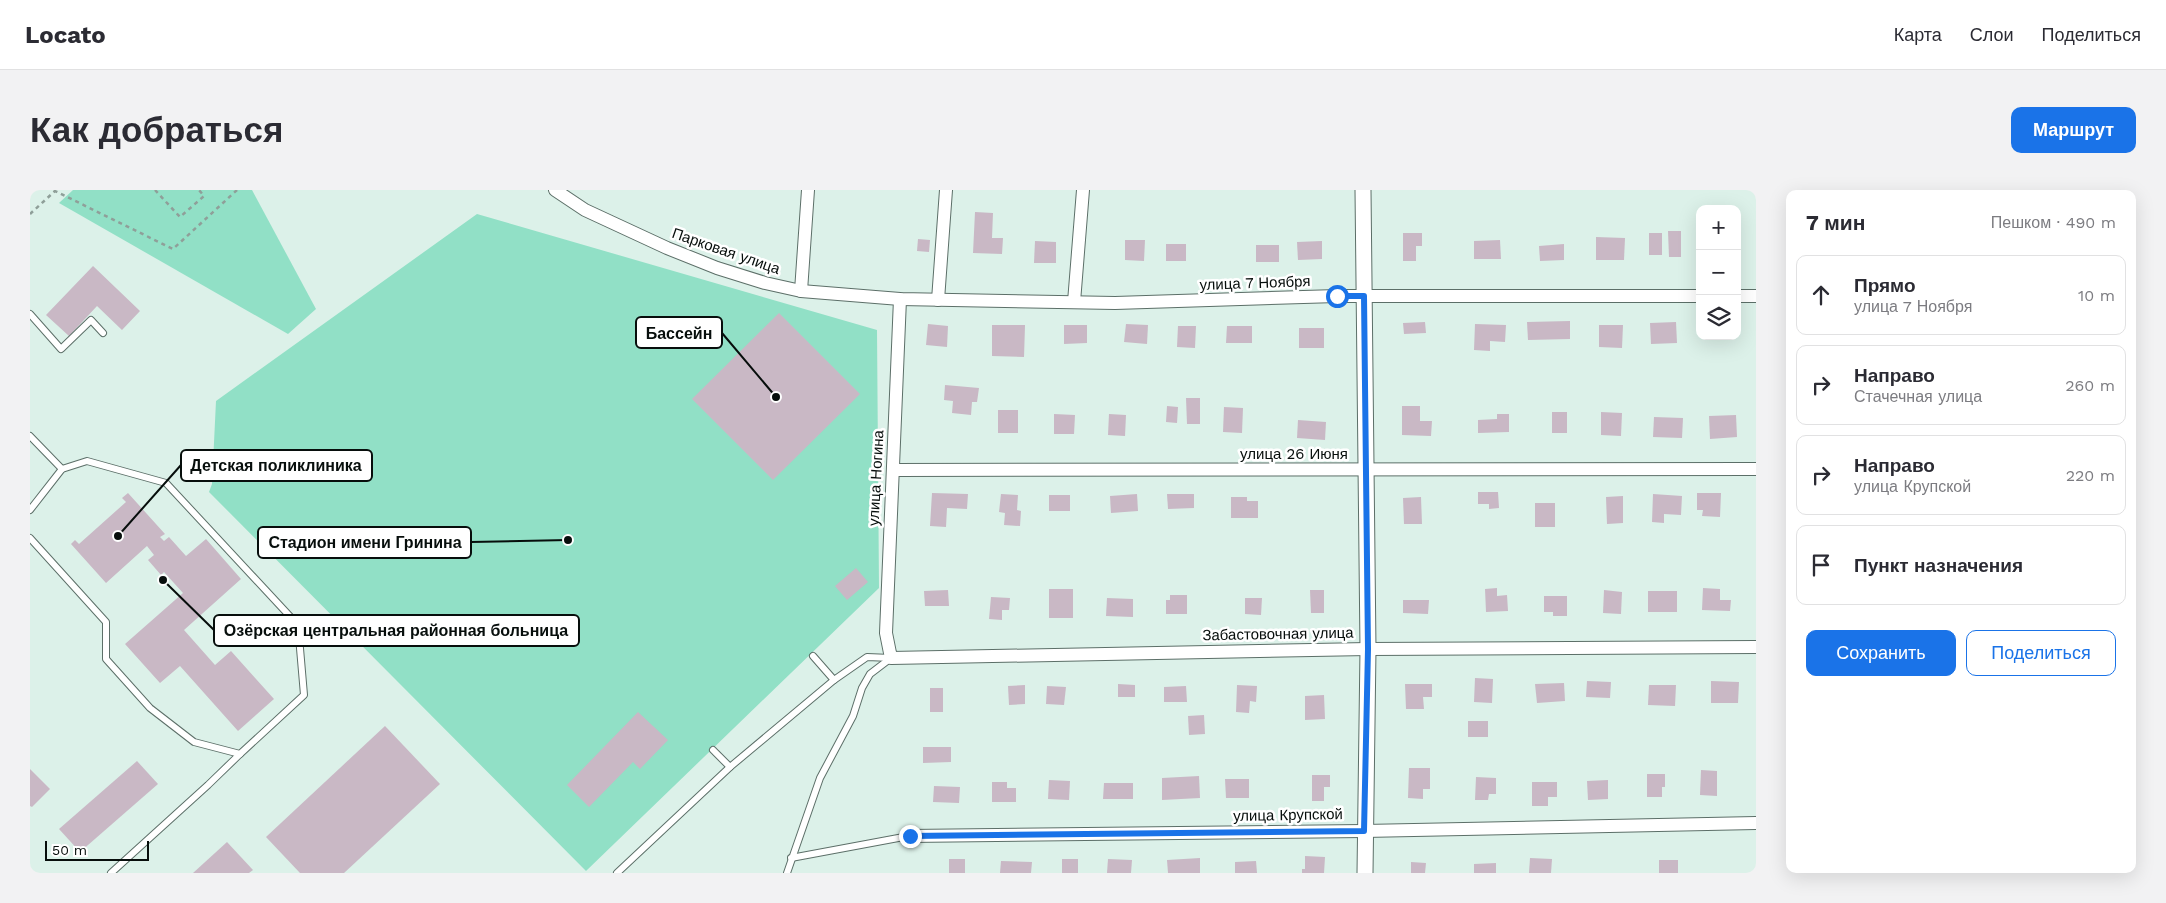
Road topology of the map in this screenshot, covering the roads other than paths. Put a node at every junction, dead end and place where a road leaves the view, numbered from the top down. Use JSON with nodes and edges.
{"nodes":[{"id":1,"x":555,"y":190,"type":"edge"},
{"id":2,"x":808,"y":190,"type":"edge"},
{"id":3,"x":946,"y":190,"type":"edge"},
{"id":4,"x":1083,"y":190,"type":"edge"},
{"id":5,"x":1363,"y":190,"type":"edge"},
{"id":6,"x":801,"y":291,"type":"junction"},
{"id":7,"x":1364,"y":296,"type":"junction"},
{"id":8,"x":1696,"y":296,"type":"edge"},
{"id":9,"x":1741,"y":296,"type":"edge"},
{"id":10,"x":1756,"y":296,"type":"edge"},
{"id":11,"x":900,"y":299,"type":"junction"},
{"id":12,"x":938,"y":300,"type":"junction"},
{"id":13,"x":1074,"y":302,"type":"junction"},
{"id":14,"x":30,"y":314,"type":"edge"},
{"id":15,"x":103,"y":333,"type":"dead end"},
{"id":16,"x":30,"y":436,"type":"edge"},
{"id":17,"x":62,"y":469,"type":"junction"},
{"id":18,"x":1756,"y":469,"type":"edge"},
{"id":19,"x":893,"y":470,"type":"junction"},
{"id":20,"x":1365,"y":470,"type":"junction"},
{"id":21,"x":30,"y":510,"type":"edge"},
{"id":22,"x":30,"y":538,"type":"edge"},
{"id":23,"x":1756,"y":647,"type":"edge"},
{"id":24,"x":1368,"y":649,"type":"junction"},
{"id":25,"x":813,"y":656,"type":"dead end"},
{"id":26,"x":891,"y":658,"type":"junction"},
{"id":27,"x":834,"y":680,"type":"junction"},
{"id":28,"x":713,"y":750,"type":"dead end"},
{"id":29,"x":240,"y":754,"type":"junction"},
{"id":30,"x":730,"y":767,"type":"junction"},
{"id":31,"x":1756,"y":823,"type":"edge"},
{"id":32,"x":1364,"y":831,"type":"junction"},
{"id":33,"x":910,"y":836,"type":"joint"},
{"id":34,"x":791,"y":858,"type":"junction"},
{"id":35,"x":111,"y":873,"type":"edge"},
{"id":36,"x":617,"y":873,"type":"edge"},
{"id":37,"x":787,"y":873,"type":"edge"},
{"id":38,"x":1365,"y":873,"type":"edge"}],
"edges":[{"from":1,"to":6,"type":"street","name":"Парковая улица"},
{"from":2,"to":6,"type":"street"},
{"from":3,"to":12,"type":"street"},
{"from":4,"to":13,"type":"street"},
{"from":5,"to":7,"type":"street"},
{"from":6,"to":11,"type":"street","name":"Парковая улица"},
{"from":7,"to":8,"type":"street","name":"улица 7 Ноября"},
{"from":7,"to":13,"type":"street","name":"улица 7 Ноября"},
{"from":7,"to":20,"type":"street"},
{"from":9,"to":10,"type":"street"},
{"from":11,"to":12,"type":"street","name":"улица 7 Ноября"},
{"from":11,"to":19,"type":"street","name":"улица Ногина"},
{"from":12,"to":13,"type":"street","name":"улица 7 Ноября"},
{"from":14,"to":15,"type":"lane"},
{"from":16,"to":17,"type":"lane"},
{"from":17,"to":21,"type":"lane"},
{"from":17,"to":29,"type":"lane"},
{"from":18,"to":20,"type":"street","name":"улица 26 Июня"},
{"from":19,"to":20,"type":"street","name":"улица 26 Июня"},
{"from":19,"to":26,"type":"street","name":"улица Ногина"},
{"from":20,"to":24,"type":"street"},
{"from":22,"to":29,"type":"lane"},
{"from":23,"to":24,"type":"street","name":"Забастовочная улица"},
{"from":24,"to":26,"type":"street","name":"Забастовочная улица"},
{"from":24,"to":32,"type":"street"},
{"from":25,"to":27,"type":"lane"},
{"from":26,"to":27,"type":"lane"},
{"from":26,"to":34,"type":"lane"},
{"from":27,"to":30,"type":"lane"},
{"from":28,"to":30,"type":"lane"},
{"from":29,"to":35,"type":"lane"},
{"from":30,"to":36,"type":"lane"},
{"from":31,"to":32,"type":"street","name":"улица Крупской"},
{"from":32,"to":33,"type":"street","name":"улица Крупской"},
{"from":32,"to":38,"type":"street"},
{"from":33,"to":34,"type":"lane"},
{"from":34,"to":37,"type":"lane"}]}
